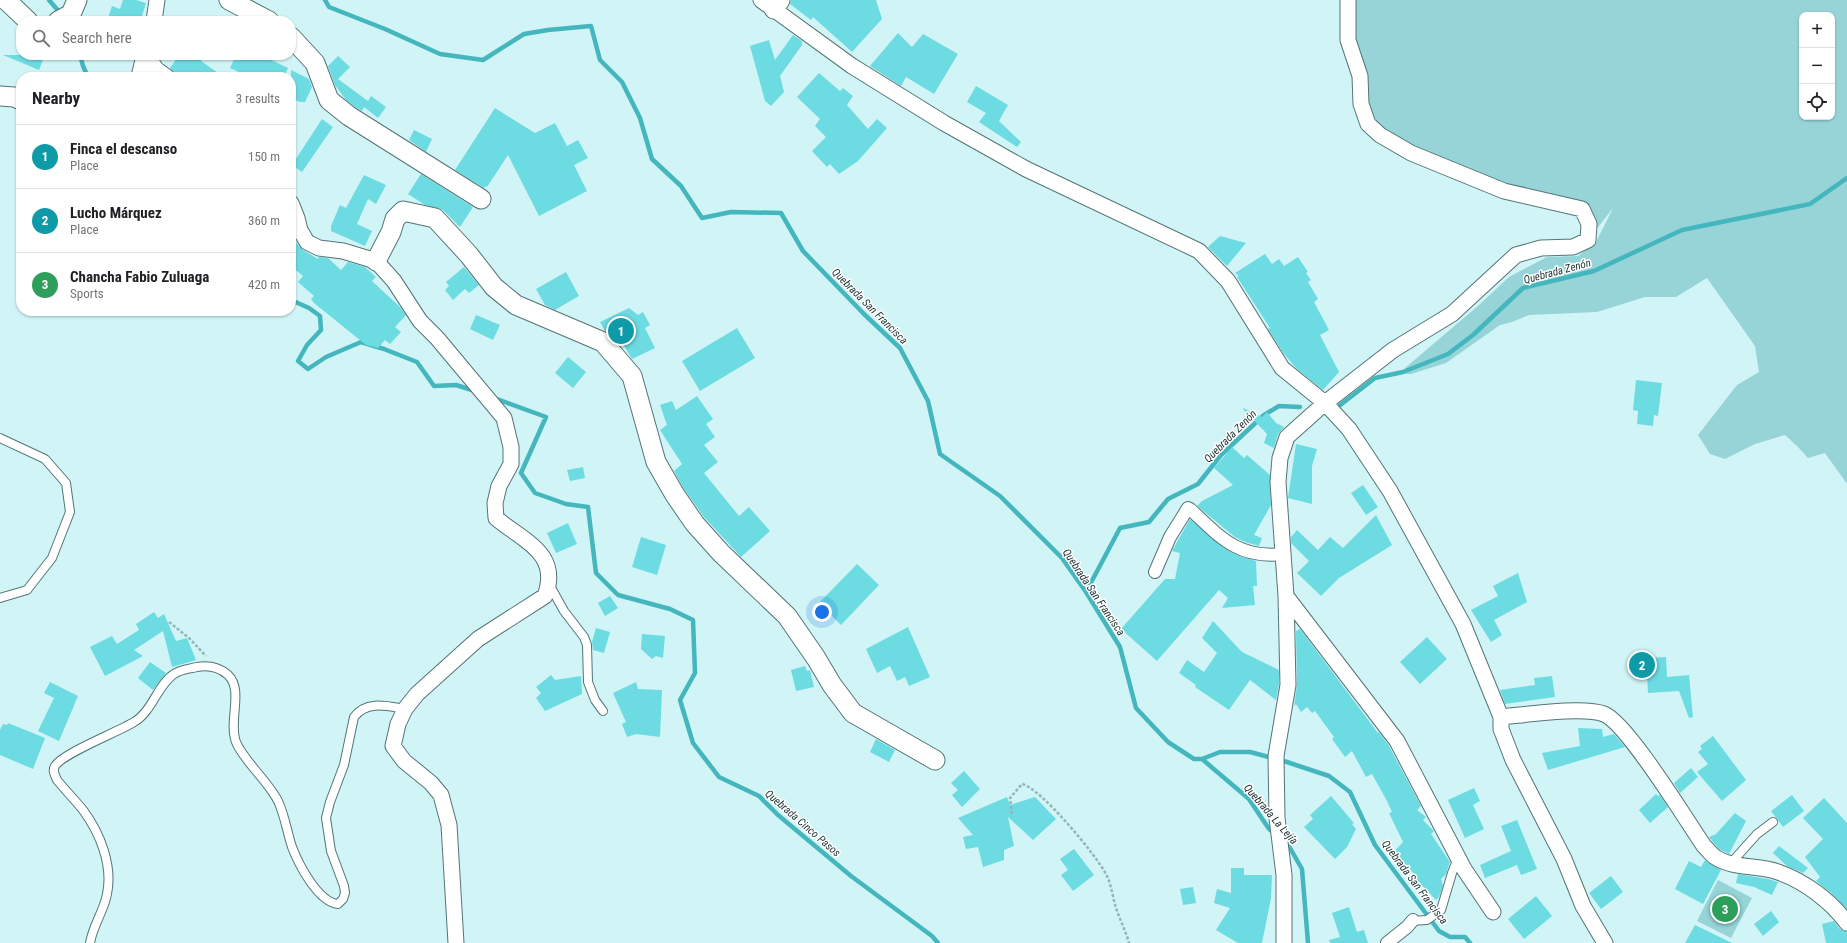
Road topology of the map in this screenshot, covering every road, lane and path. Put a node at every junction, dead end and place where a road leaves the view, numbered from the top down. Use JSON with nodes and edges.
{"nodes":[{"id":1,"x":6,"y":0,"type":"edge"},
{"id":2,"x":77,"y":0,"type":"edge"},
{"id":3,"x":157,"y":0,"type":"edge"},
{"id":4,"x":229,"y":0,"type":"edge"},
{"id":5,"x":1348,"y":0,"type":"edge"},
{"id":6,"x":772,"y":3,"type":"edge"},
{"id":7,"x":23,"y":16,"type":"edge"},
{"id":8,"x":67,"y":16,"type":"edge"},
{"id":9,"x":155,"y":16,"type":"edge"},
{"id":10,"x":259,"y":16,"type":"edge"},
{"id":11,"x":296,"y":42,"type":"edge"},
{"id":12,"x":146,"y":60,"type":"edge"},
{"id":13,"x":150,"y":60,"type":"edge"},
{"id":14,"x":142,"y":72,"type":"edge"},
{"id":15,"x":161,"y":72,"type":"edge"},
{"id":16,"x":0,"y":96,"type":"edge"},
{"id":17,"x":16,"y":98,"type":"edge"},
{"id":18,"x":481,"y":199,"type":"dead end"},
{"id":19,"x":296,"y":214,"type":"edge"},
{"id":20,"x":376,"y":261,"type":"junction"},
{"id":21,"x":1325,"y":403,"type":"junction"},
{"id":22,"x":0,"y":438,"type":"edge"},
{"id":23,"x":1283,"y":554,"type":"junction"},
{"id":24,"x":1155,"y":572,"type":"dead end"},
{"id":25,"x":549,"y":584,"type":"junction"},
{"id":26,"x":1286,"y":596,"type":"junction"},
{"id":27,"x":0,"y":598,"type":"edge"},
{"id":28,"x":169,"y":622,"type":"dead end"},
{"id":29,"x":217,"y":669,"type":"junction"},
{"id":30,"x":405,"y":709,"type":"junction"},
{"id":31,"x":603,"y":711,"type":"dead end"},
{"id":32,"x":1501,"y":717,"type":"junction"},
{"id":33,"x":935,"y":760,"type":"dead end"},
{"id":34,"x":1012,"y":814,"type":"dead end"},
{"id":35,"x":1773,"y":822,"type":"dead end"},
{"id":36,"x":1458,"y":858,"type":"junction"},
{"id":37,"x":1731,"y":864,"type":"junction"},
{"id":38,"x":1493,"y":912,"type":"dead end"},
{"id":39,"x":1413,"y":920,"type":"joint"},
{"id":40,"x":1847,"y":923,"type":"edge"},
{"id":41,"x":1388,"y":939,"type":"edge"},
{"id":42,"x":90,"y":943,"type":"edge"},
{"id":43,"x":456,"y":943,"type":"edge"},
{"id":44,"x":1129,"y":943,"type":"edge"},
{"id":45,"x":1284,"y":943,"type":"edge"},
{"id":46,"x":1605,"y":943,"type":"edge"}],
"edges":[{"from":1,"to":7,"type":"street"},
{"from":2,"to":8,"type":"street"},
{"from":3,"to":9,"type":"street"},
{"from":4,"to":10,"type":"street"},
{"from":5,"to":21,"type":"street"},
{"from":6,"to":21,"type":"street"},
{"from":11,"to":18,"type":"street"},
{"from":12,"to":14,"type":"street"},
{"from":13,"to":15,"type":"street"},
{"from":16,"to":17,"type":"street"},
{"from":19,"to":20,"type":"street"},
{"from":20,"to":25,"type":"street"},
{"from":20,"to":33,"type":"street"},
{"from":21,"to":23,"type":"street"},
{"from":21,"to":32,"type":"street"},
{"from":22,"to":27,"type":"lane"},
{"from":23,"to":24,"type":"street"},
{"from":23,"to":26,"type":"street"},
{"from":25,"to":30,"type":"street"},
{"from":25,"to":31,"type":"lane"},
{"from":26,"to":36,"type":"street"},
{"from":26,"to":45,"type":"street"},
{"from":28,"to":29,"type":"path"},
{"from":29,"to":30,"type":"lane"},
{"from":29,"to":42,"type":"lane"},
{"from":30,"to":43,"type":"street"},
{"from":32,"to":37,"type":"street"},
{"from":32,"to":46,"type":"street"},
{"from":34,"to":44,"type":"path"},
{"from":35,"to":37,"type":"lane"},
{"from":36,"to":38,"type":"street"},
{"from":36,"to":39,"type":"lane"},
{"from":37,"to":40,"type":"street"},
{"from":39,"to":41,"type":"street"}]}
